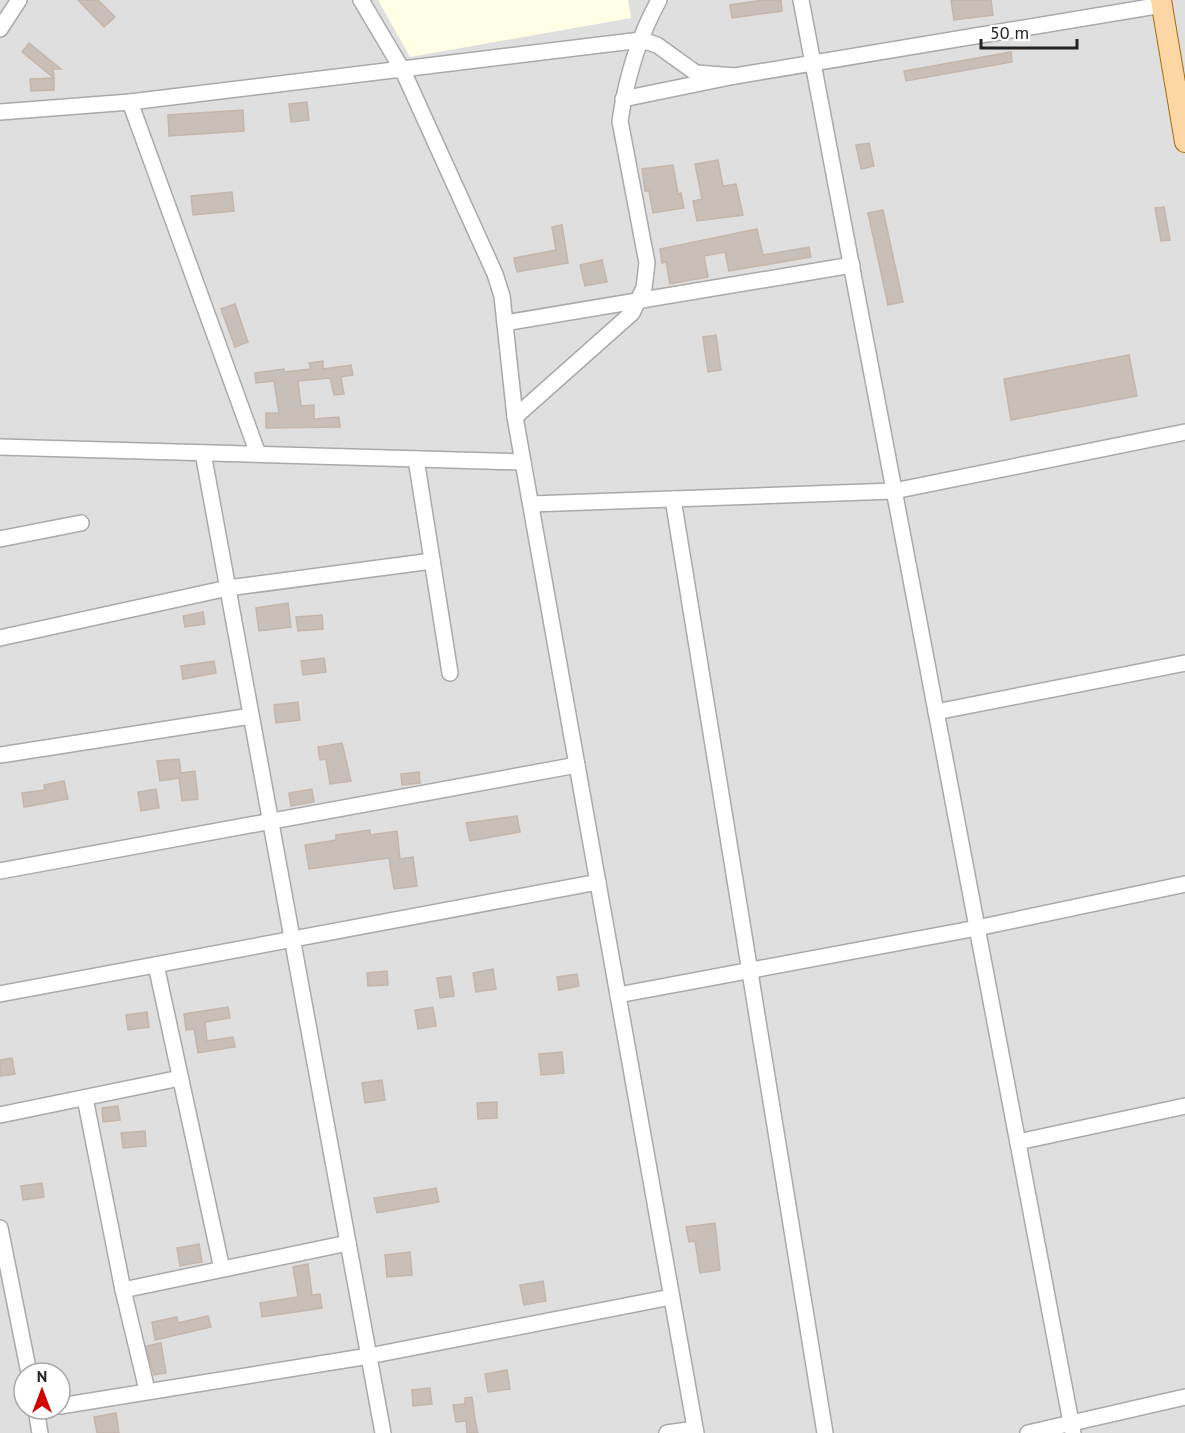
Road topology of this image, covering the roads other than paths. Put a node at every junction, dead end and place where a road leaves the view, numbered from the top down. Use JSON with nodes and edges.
{"nodes":[{"id":1,"x":19,"y":0,"type":"edge"},
{"id":2,"x":361,"y":0,"type":"edge"},
{"id":3,"x":659,"y":0,"type":"edge"},
{"id":4,"x":801,"y":0,"type":"edge"},
{"id":5,"x":1161,"y":2,"type":"edge"},
{"id":6,"x":0,"y":29,"type":"edge"},
{"id":7,"x":641,"y":40,"type":"junction"},
{"id":8,"x":814,"y":64,"type":"junction"},
{"id":9,"x":403,"y":71,"type":"junction"},
{"id":10,"x":735,"y":76,"type":"junction"},
{"id":11,"x":623,"y":99,"type":"junction"},
{"id":12,"x":130,"y":102,"type":"junction"},
{"id":13,"x":0,"y":112,"type":"edge"},
{"id":14,"x":1185,"y":142,"type":"edge"},
{"id":15,"x":852,"y":265,"type":"junction"},
{"id":16,"x":637,"y":302,"type":"junction"},
{"id":17,"x":505,"y":323,"type":"junction"},
{"id":18,"x":515,"y":417,"type":"junction"},
{"id":19,"x":1185,"y":432,"type":"edge"},
{"id":20,"x":2,"y":443,"type":"edge"},
{"id":21,"x":203,"y":453,"type":"junction"},
{"id":22,"x":258,"y":454,"type":"junction"},
{"id":23,"x":416,"y":459,"type":"junction"},
{"id":24,"x":523,"y":462,"type":"junction"},
{"id":25,"x":894,"y":491,"type":"junction"},
{"id":26,"x":673,"y":499,"type":"junction"},
{"id":27,"x":531,"y":504,"type":"junction"},
{"id":28,"x":81,"y":523,"type":"dead end"},
{"id":29,"x":0,"y":540,"type":"edge"},
{"id":30,"x":432,"y":561,"type":"junction"},
{"id":31,"x":228,"y":588,"type":"junction"},
{"id":32,"x":0,"y":638,"type":"edge"},
{"id":33,"x":1185,"y":663,"type":"edge"},
{"id":34,"x":450,"y":673,"type":"dead end"},
{"id":35,"x":936,"y":712,"type":"junction"},
{"id":36,"x":251,"y":716,"type":"junction"},
{"id":37,"x":0,"y":755,"type":"edge"},
{"id":38,"x":577,"y":765,"type":"junction"},
{"id":39,"x":271,"y":821,"type":"junction"},
{"id":40,"x":0,"y":871,"type":"edge"},
{"id":41,"x":598,"y":882,"type":"junction"},
{"id":42,"x":1185,"y":884,"type":"edge"},
{"id":43,"x":977,"y":928,"type":"junction"},
{"id":44,"x":292,"y":940,"type":"junction"},
{"id":45,"x":156,"y":965,"type":"junction"},
{"id":46,"x":750,"y":970,"type":"junction"},
{"id":47,"x":0,"y":994,"type":"edge"},
{"id":48,"x":618,"y":995,"type":"junction"},
{"id":49,"x":180,"y":1078,"type":"junction"},
{"id":50,"x":85,"y":1098,"type":"junction"},
{"id":51,"x":1185,"y":1107,"type":"edge"},
{"id":52,"x":0,"y":1115,"type":"edge"},
{"id":53,"x":1018,"y":1142,"type":"junction"},
{"id":54,"x":0,"y":1228,"type":"edge"},
{"id":55,"x":348,"y":1243,"type":"junction"},
{"id":56,"x":222,"y":1269,"type":"junction"},
{"id":57,"x":123,"y":1290,"type":"junction"},
{"id":58,"x":671,"y":1297,"type":"junction"},
{"id":59,"x":369,"y":1356,"type":"junction"},
{"id":60,"x":27,"y":1361,"type":"edge"},
{"id":61,"x":147,"y":1390,"type":"junction"},
{"id":62,"x":1185,"y":1397,"type":"edge"},
{"id":63,"x":72,"y":1404,"type":"edge"},
{"id":64,"x":1072,"y":1428,"type":"edge"},
{"id":65,"x":695,"y":1431,"type":"edge"},
{"id":66,"x":383,"y":1433,"type":"edge"},
{"id":67,"x":667,"y":1433,"type":"edge"},
{"id":68,"x":825,"y":1433,"type":"edge"},
{"id":69,"x":1028,"y":1433,"type":"edge"}],
"edges":[{"from":1,"to":6,"type":"street"},
{"from":2,"to":9,"type":"street"},
{"from":3,"to":7,"type":"street"},
{"from":4,"to":8,"type":"street"},
{"from":5,"to":8,"type":"street"},
{"from":5,"to":14,"type":"main road"},
{"from":7,"to":9,"type":"street"},
{"from":7,"to":10,"type":"street"},
{"from":7,"to":11,"type":"street"},
{"from":8,"to":10,"type":"street"},
{"from":8,"to":15,"type":"street"},
{"from":9,"to":12,"type":"street"},
{"from":9,"to":17,"type":"street"},
{"from":10,"to":11,"type":"street"},
{"from":11,"to":16,"type":"street"},
{"from":12,"to":13,"type":"street"},
{"from":12,"to":22,"type":"street"},
{"from":15,"to":16,"type":"street"},
{"from":15,"to":25,"type":"street"},
{"from":16,"to":17,"type":"street"},
{"from":16,"to":18,"type":"street"},
{"from":17,"to":18,"type":"street"},
{"from":18,"to":24,"type":"street"},
{"from":19,"to":25,"type":"street"},
{"from":20,"to":21,"type":"street"},
{"from":21,"to":22,"type":"street"},
{"from":21,"to":31,"type":"street"},
{"from":22,"to":23,"type":"street"},
{"from":23,"to":24,"type":"street"},
{"from":23,"to":30,"type":"street"},
{"from":24,"to":27,"type":"street"},
{"from":25,"to":26,"type":"street"},
{"from":25,"to":35,"type":"street"},
{"from":26,"to":27,"type":"street"},
{"from":26,"to":46,"type":"street"},
{"from":27,"to":38,"type":"street"},
{"from":28,"to":29,"type":"street"},
{"from":30,"to":31,"type":"street"},
{"from":30,"to":34,"type":"street"},
{"from":31,"to":32,"type":"street"},
{"from":31,"to":36,"type":"street"},
{"from":33,"to":35,"type":"street"},
{"from":35,"to":43,"type":"street"},
{"from":36,"to":37,"type":"street"},
{"from":36,"to":39,"type":"street"},
{"from":38,"to":39,"type":"street"},
{"from":38,"to":41,"type":"street"},
{"from":39,"to":40,"type":"street"},
{"from":39,"to":44,"type":"street"},
{"from":41,"to":44,"type":"street"},
{"from":41,"to":48,"type":"street"},
{"from":42,"to":43,"type":"street"},
{"from":43,"to":46,"type":"street"},
{"from":43,"to":53,"type":"street"},
{"from":44,"to":45,"type":"street"},
{"from":44,"to":55,"type":"street"},
{"from":45,"to":47,"type":"street"},
{"from":45,"to":49,"type":"street"},
{"from":46,"to":48,"type":"street"},
{"from":46,"to":68,"type":"street"},
{"from":48,"to":58,"type":"street"},
{"from":49,"to":50,"type":"street"},
{"from":49,"to":56,"type":"street"},
{"from":50,"to":52,"type":"street"},
{"from":50,"to":57,"type":"street"},
{"from":51,"to":53,"type":"street"},
{"from":53,"to":64,"type":"street"},
{"from":54,"to":60,"type":"street"},
{"from":55,"to":56,"type":"street"},
{"from":55,"to":59,"type":"street"},
{"from":56,"to":57,"type":"street"},
{"from":57,"to":61,"type":"street"},
{"from":58,"to":59,"type":"street"},
{"from":58,"to":65,"type":"street"},
{"from":59,"to":61,"type":"street"},
{"from":59,"to":66,"type":"street"},
{"from":61,"to":63,"type":"street"},
{"from":62,"to":64,"type":"street"},
{"from":64,"to":69,"type":"street"},
{"from":65,"to":67,"type":"street"}]}
